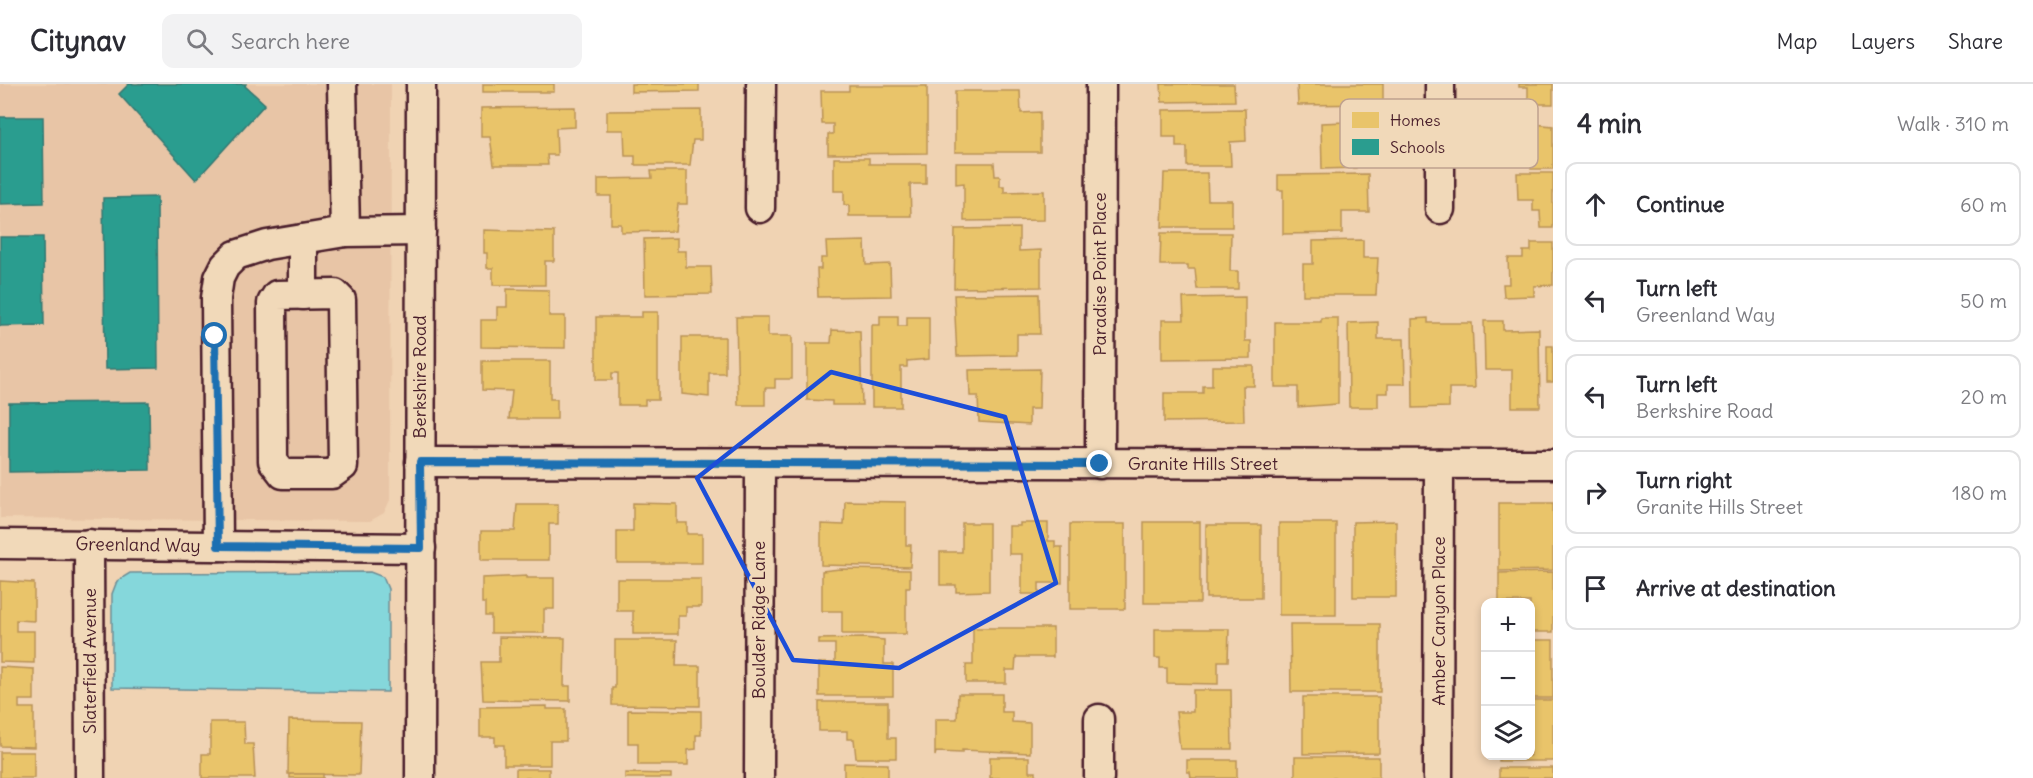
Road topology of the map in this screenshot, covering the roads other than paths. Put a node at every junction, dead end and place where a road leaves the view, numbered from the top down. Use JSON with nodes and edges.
{"nodes":[{"id":1,"x":342,"y":84,"type":"edge"},
{"id":2,"x":421,"y":84,"type":"edge"},
{"id":3,"x":761,"y":84,"type":"edge"},
{"id":4,"x":1101,"y":84,"type":"edge"},
{"id":5,"x":1440,"y":168,"type":"edge"},
{"id":6,"x":760,"y":208,"type":"dead end"},
{"id":7,"x":1440,"y":210,"type":"dead end"},
{"id":8,"x":421,"y":231,"type":"junction"},
{"id":9,"x":345,"y":232,"type":"junction"},
{"id":10,"x":303,"y":239,"type":"junction"},
{"id":11,"x":303,"y":295,"type":"junction"},
{"id":12,"x":420,"y":462,"type":"junction"},
{"id":13,"x":760,"y":463,"type":"junction"},
{"id":14,"x":1100,"y":464,"type":"junction"},
{"id":15,"x":1439,"y":464,"type":"junction"},
{"id":16,"x":1553,"y":464,"type":"edge"},
{"id":17,"x":0,"y":544,"type":"edge"},
{"id":18,"x":89,"y":544,"type":"junction"},
{"id":19,"x":218,"y":546,"type":"junction"},
{"id":20,"x":421,"y":548,"type":"junction"},
{"id":21,"x":1099,"y":719,"type":"dead end"},
{"id":22,"x":90,"y":778,"type":"edge"},
{"id":23,"x":420,"y":778,"type":"edge"},
{"id":24,"x":759,"y":778,"type":"edge"},
{"id":25,"x":1099,"y":778,"type":"edge"},
{"id":26,"x":1438,"y":778,"type":"edge"}],
"edges":[{"from":1,"to":9,"type":"street"},
{"from":2,"to":8,"type":"street","name":"Berkshire Road"},
{"from":3,"to":6,"type":"street"},
{"from":4,"to":14,"type":"street","name":"Paradise Point Place"},
{"from":5,"to":7,"type":"street"},
{"from":8,"to":9,"type":"street"},
{"from":8,"to":12,"type":"street","name":"Berkshire Road"},
{"from":9,"to":10,"type":"street"},
{"from":10,"to":11,"type":"street"},
{"from":10,"to":19,"type":"street"},
{"from":11,"to":11,"type":"street"},
{"from":12,"to":13,"type":"street","name":"Granite Hills Street"},
{"from":12,"to":20,"type":"street","name":"Berkshire Road"},
{"from":13,"to":14,"type":"street","name":"Granite Hills Street"},
{"from":13,"to":24,"type":"street","name":"Boulder Ridge Lane"},
{"from":14,"to":15,"type":"street","name":"Granite Hills Street"},
{"from":15,"to":16,"type":"street","name":"Granite Hills Street"},
{"from":15,"to":26,"type":"street","name":"Amber Canyon Place"},
{"from":17,"to":18,"type":"street","name":"Greenland Way"},
{"from":18,"to":19,"type":"street","name":"Greenland Way"},
{"from":18,"to":22,"type":"street","name":"Slaterfield Avenue"},
{"from":19,"to":20,"type":"street","name":"Greenland Way"},
{"from":20,"to":23,"type":"street","name":"Berkshire Road"},
{"from":21,"to":25,"type":"street"}]}
